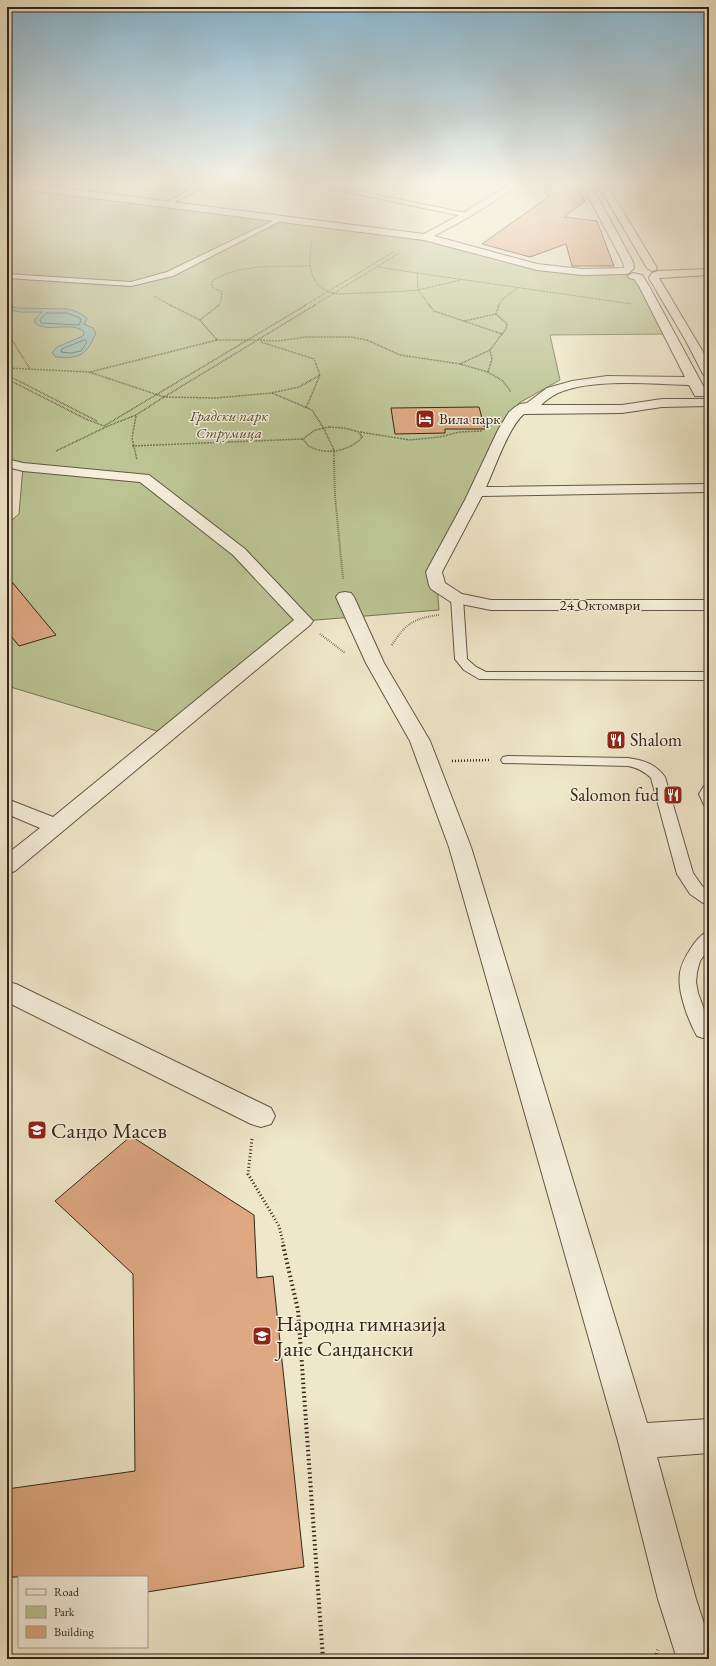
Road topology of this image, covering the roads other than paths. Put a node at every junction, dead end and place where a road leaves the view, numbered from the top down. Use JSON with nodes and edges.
{"nodes":[{"id":1,"x":197,"y":261,"type":"edge"},
{"id":2,"x":513,"y":261,"type":"edge"},
{"id":3,"x":627,"y":261,"type":"edge"},
{"id":4,"x":649,"y":261,"type":"edge"},
{"id":5,"x":629,"y":272,"type":"junction"},
{"id":6,"x":656,"y":272,"type":"junction"},
{"id":7,"x":709,"y":272,"type":"edge"},
{"id":8,"x":7,"y":276,"type":"edge"},
{"id":9,"x":692,"y":342,"type":"junction"},
{"id":10,"x":709,"y":342,"type":"edge"},
{"id":11,"x":709,"y":374,"type":"edge"},
{"id":12,"x":694,"y":381,"type":"junction"},
{"id":13,"x":523,"y":406,"type":"junction"},
{"id":14,"x":707,"y":406,"type":"edge"},
{"id":15,"x":7,"y":463,"type":"edge"},
{"id":16,"x":23,"y":467,"type":"junction"},
{"id":17,"x":7,"y":475,"type":"edge"},
{"id":18,"x":709,"y":488,"type":"edge"},
{"id":19,"x":476,"y":492,"type":"junction"},
{"id":20,"x":345,"y":597,"type":"road end"},
{"id":21,"x":457,"y":598,"type":"junction"},
{"id":22,"x":709,"y":605,"type":"edge"},
{"id":23,"x":709,"y":676,"type":"edge"},
{"id":24,"x":508,"y":760,"type":"road end"},
{"id":25,"x":709,"y":789,"type":"edge"},
{"id":26,"x":709,"y":802,"type":"edge"},
{"id":27,"x":7,"y":806,"type":"edge"},
{"id":28,"x":54,"y":826,"type":"junction"},
{"id":29,"x":7,"y":866,"type":"edge"},
{"id":30,"x":709,"y":899,"type":"edge"},
{"id":31,"x":709,"y":937,"type":"edge"},
{"id":32,"x":7,"y":991,"type":"edge"},
{"id":33,"x":702,"y":1031,"type":"dead end"},
{"id":34,"x":261,"y":1116,"type":"road end"},
{"id":35,"x":709,"y":1436,"type":"edge"},
{"id":36,"x":635,"y":1441,"type":"junction"},
{"id":37,"x":696,"y":1659,"type":"edge"}],
"edges":[{"from":1,"to":8,"type":"lane"},
{"from":2,"to":5,"type":"street"},
{"from":3,"to":5,"type":"street"},
{"from":4,"to":6,"type":"street"},
{"from":5,"to":6,"type":"street"},
{"from":5,"to":12,"type":"street"},
{"from":6,"to":7,"type":"street"},
{"from":6,"to":9,"type":"street"},
{"from":9,"to":10,"type":"street"},
{"from":9,"to":11,"type":"street"},
{"from":12,"to":13,"type":"street"},
{"from":12,"to":14,"type":"street"},
{"from":13,"to":14,"type":"street"},
{"from":13,"to":19,"type":"street"},
{"from":15,"to":16,"type":"street"},
{"from":16,"to":17,"type":"street"},
{"from":16,"to":28,"type":"street"},
{"from":18,"to":19,"type":"street"},
{"from":19,"to":21,"type":"street"},
{"from":20,"to":36,"type":"street"},
{"from":21,"to":22,"type":"street","name":"24 Октомври"},
{"from":21,"to":23,"type":"lane"},
{"from":24,"to":30,"type":"lane"},
{"from":25,"to":26,"type":"lane"},
{"from":27,"to":28,"type":"street"},
{"from":28,"to":29,"type":"street"},
{"from":31,"to":33,"type":"lane"},
{"from":32,"to":34,"type":"street"},
{"from":35,"to":36,"type":"street"},
{"from":36,"to":37,"type":"street"}]}
